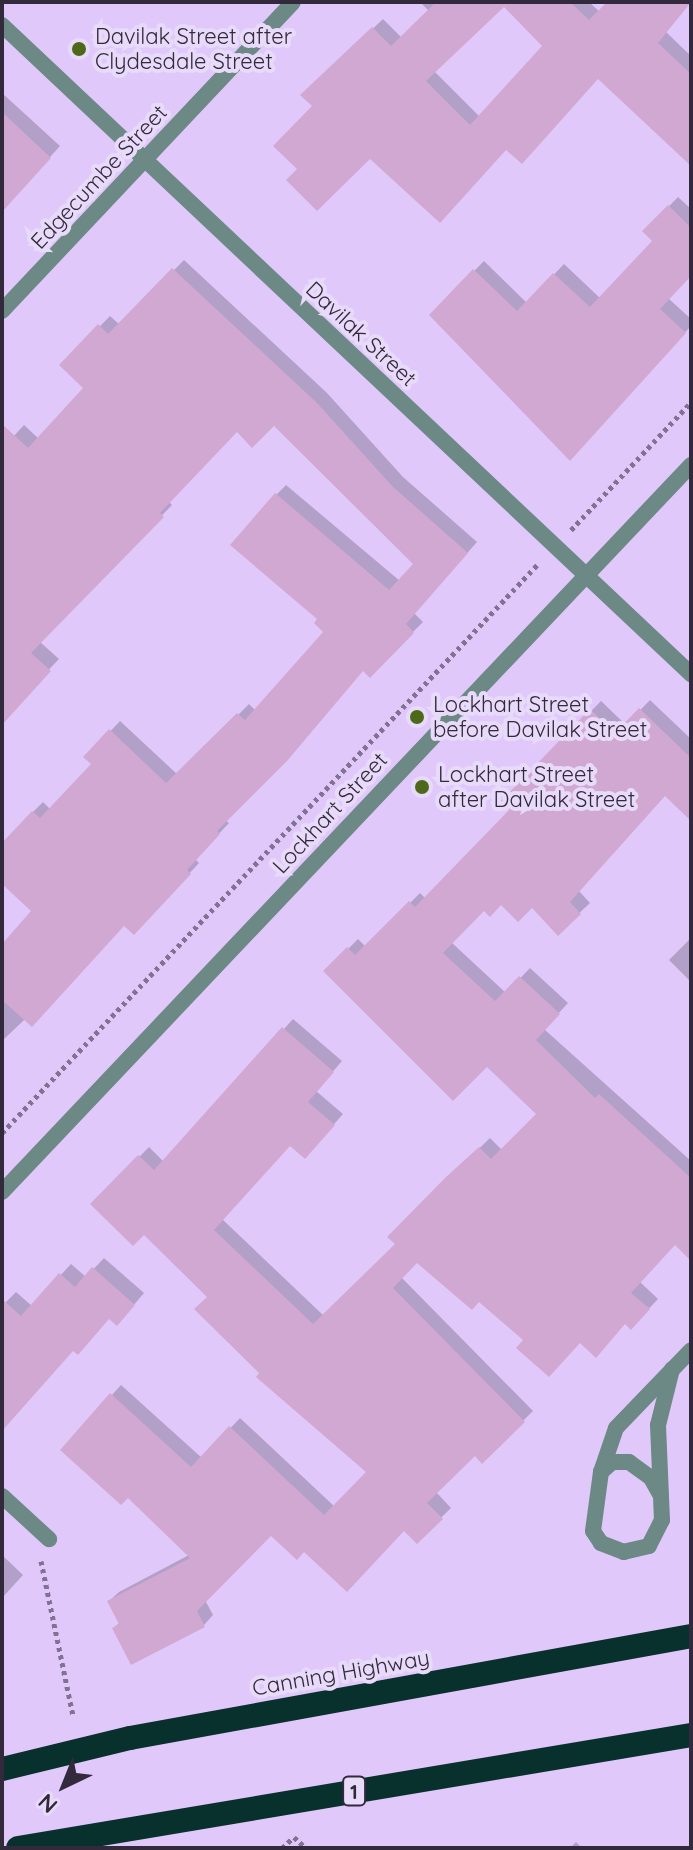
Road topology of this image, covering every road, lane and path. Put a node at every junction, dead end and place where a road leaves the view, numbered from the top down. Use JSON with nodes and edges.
{"nodes":[{"id":1,"x":293,"y":2,"type":"edge"},
{"id":2,"x":2,"y":25,"type":"edge"},
{"id":3,"x":145,"y":161,"type":"junction"},
{"id":4,"x":2,"y":311,"type":"edge"},
{"id":5,"x":691,"y":402,"type":"edge"},
{"id":6,"x":691,"y":465,"type":"edge"},
{"id":7,"x":555,"y":546,"type":"junction"},
{"id":8,"x":586,"y":575,"type":"junction"},
{"id":9,"x":691,"y":674,"type":"edge"},
{"id":10,"x":2,"y":1133,"type":"edge"},
{"id":11,"x":2,"y":1192,"type":"edge"},
{"id":12,"x":691,"y":1350,"type":"edge"},
{"id":13,"x":672,"y":1369,"type":"junction"},
{"id":14,"x":601,"y":1472,"type":"junction"},
{"id":15,"x":661,"y":1495,"type":"junction"},
{"id":16,"x":2,"y":1496,"type":"edge"},
{"id":17,"x":49,"y":1539,"type":"joint"},
{"id":18,"x":691,"y":1636,"type":"edge"},
{"id":19,"x":73,"y":1716,"type":"dead end"},
{"id":20,"x":691,"y":1735,"type":"edge"},
{"id":21,"x":2,"y":1769,"type":"edge"},
{"id":22,"x":93,"y":1842,"type":"edge"},
{"id":23,"x":18,"y":1848,"type":"edge"},
{"id":24,"x":282,"y":1848,"type":"edge"},
{"id":25,"x":306,"y":1848,"type":"edge"}],
"edges":[{"from":1,"to":3,"type":"street","name":"Edgecumbe Street"},
{"from":2,"to":3,"type":"street","name":"Davilak Street"},
{"from":3,"to":4,"type":"street","name":"Edgecumbe Street"},
{"from":3,"to":7,"type":"street","name":"Davilak Street"},
{"from":5,"to":7,"type":"path"},
{"from":6,"to":8,"type":"street","name":"Lockhart Street"},
{"from":7,"to":8,"type":"street","name":"Davilak Street"},
{"from":7,"to":10,"type":"path"},
{"from":8,"to":9,"type":"street","name":"Davilak Street"},
{"from":8,"to":11,"type":"street","name":"Lockhart Street"},
{"from":12,"to":13,"type":"street"},
{"from":13,"to":14,"type":"street"},
{"from":13,"to":15,"type":"street"},
{"from":14,"to":15,"type":"street"},
{"from":14,"to":15,"type":"street"},
{"from":16,"to":17,"type":"street"},
{"from":17,"to":19,"type":"path"},
{"from":18,"to":21,"type":"highway","name":"Canning Highway"},
{"from":20,"to":22,"type":"highway","number":"1"},
{"from":22,"to":23,"type":"highway","number":"1"},
{"from":24,"to":25,"type":"path"}]}
